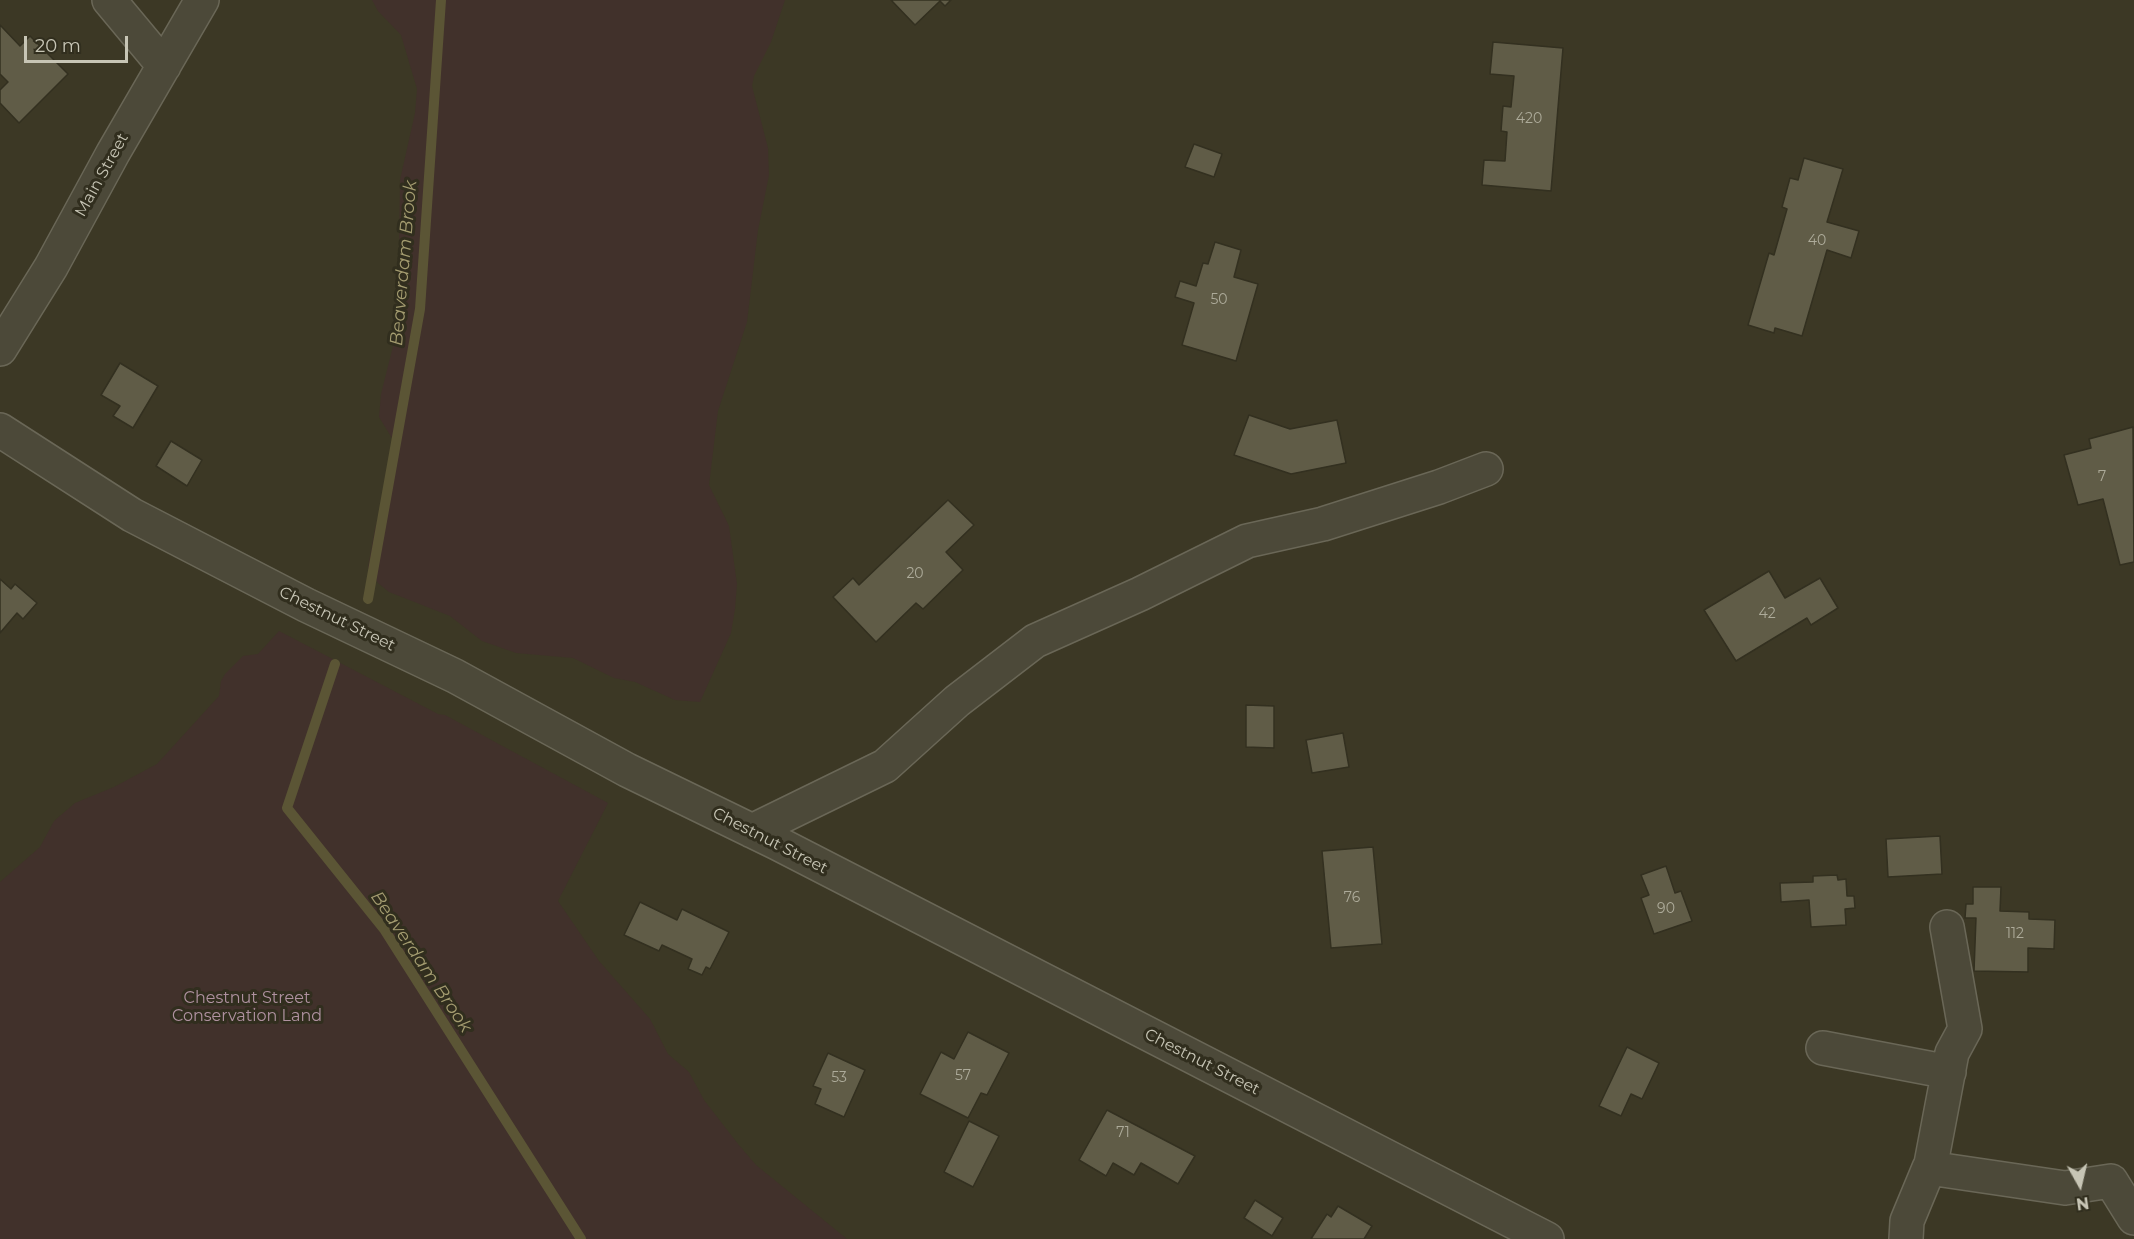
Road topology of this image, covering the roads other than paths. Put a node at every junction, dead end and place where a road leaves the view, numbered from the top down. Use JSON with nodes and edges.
{"nodes":[{"id":1,"x":109,"y":0,"type":"edge"},
{"id":2,"x":202,"y":0,"type":"edge"},
{"id":3,"x":164,"y":66,"type":"junction"},
{"id":4,"x":0,"y":349,"type":"edge"},
{"id":5,"x":0,"y":430,"type":"edge"},
{"id":6,"x":1486,"y":469,"type":"dead end"},
{"id":7,"x":752,"y":831,"type":"junction"},
{"id":8,"x":1947,"y":927,"type":"dead end"},
{"id":9,"x":1823,"y":1048,"type":"dead end"},
{"id":10,"x":1949,"y":1072,"type":"junction"},
{"id":11,"x":1930,"y":1169,"type":"junction"},
{"id":12,"x":2134,"y":1218,"type":"edge"},
{"id":13,"x":1547,"y":1239,"type":"edge"},
{"id":14,"x":1906,"y":1239,"type":"edge"}],
"edges":[{"from":1,"to":3,"type":"street"},
{"from":2,"to":3,"type":"street","name":"Main Street"},
{"from":3,"to":4,"type":"street","name":"Main Street"},
{"from":5,"to":7,"type":"street","name":"Chestnut Street"},
{"from":6,"to":7,"type":"street"},
{"from":7,"to":13,"type":"street","name":"Chestnut Street"},
{"from":8,"to":10,"type":"street"},
{"from":9,"to":10,"type":"street"},
{"from":10,"to":11,"type":"street"},
{"from":11,"to":12,"type":"street"},
{"from":11,"to":14,"type":"street"}]}
